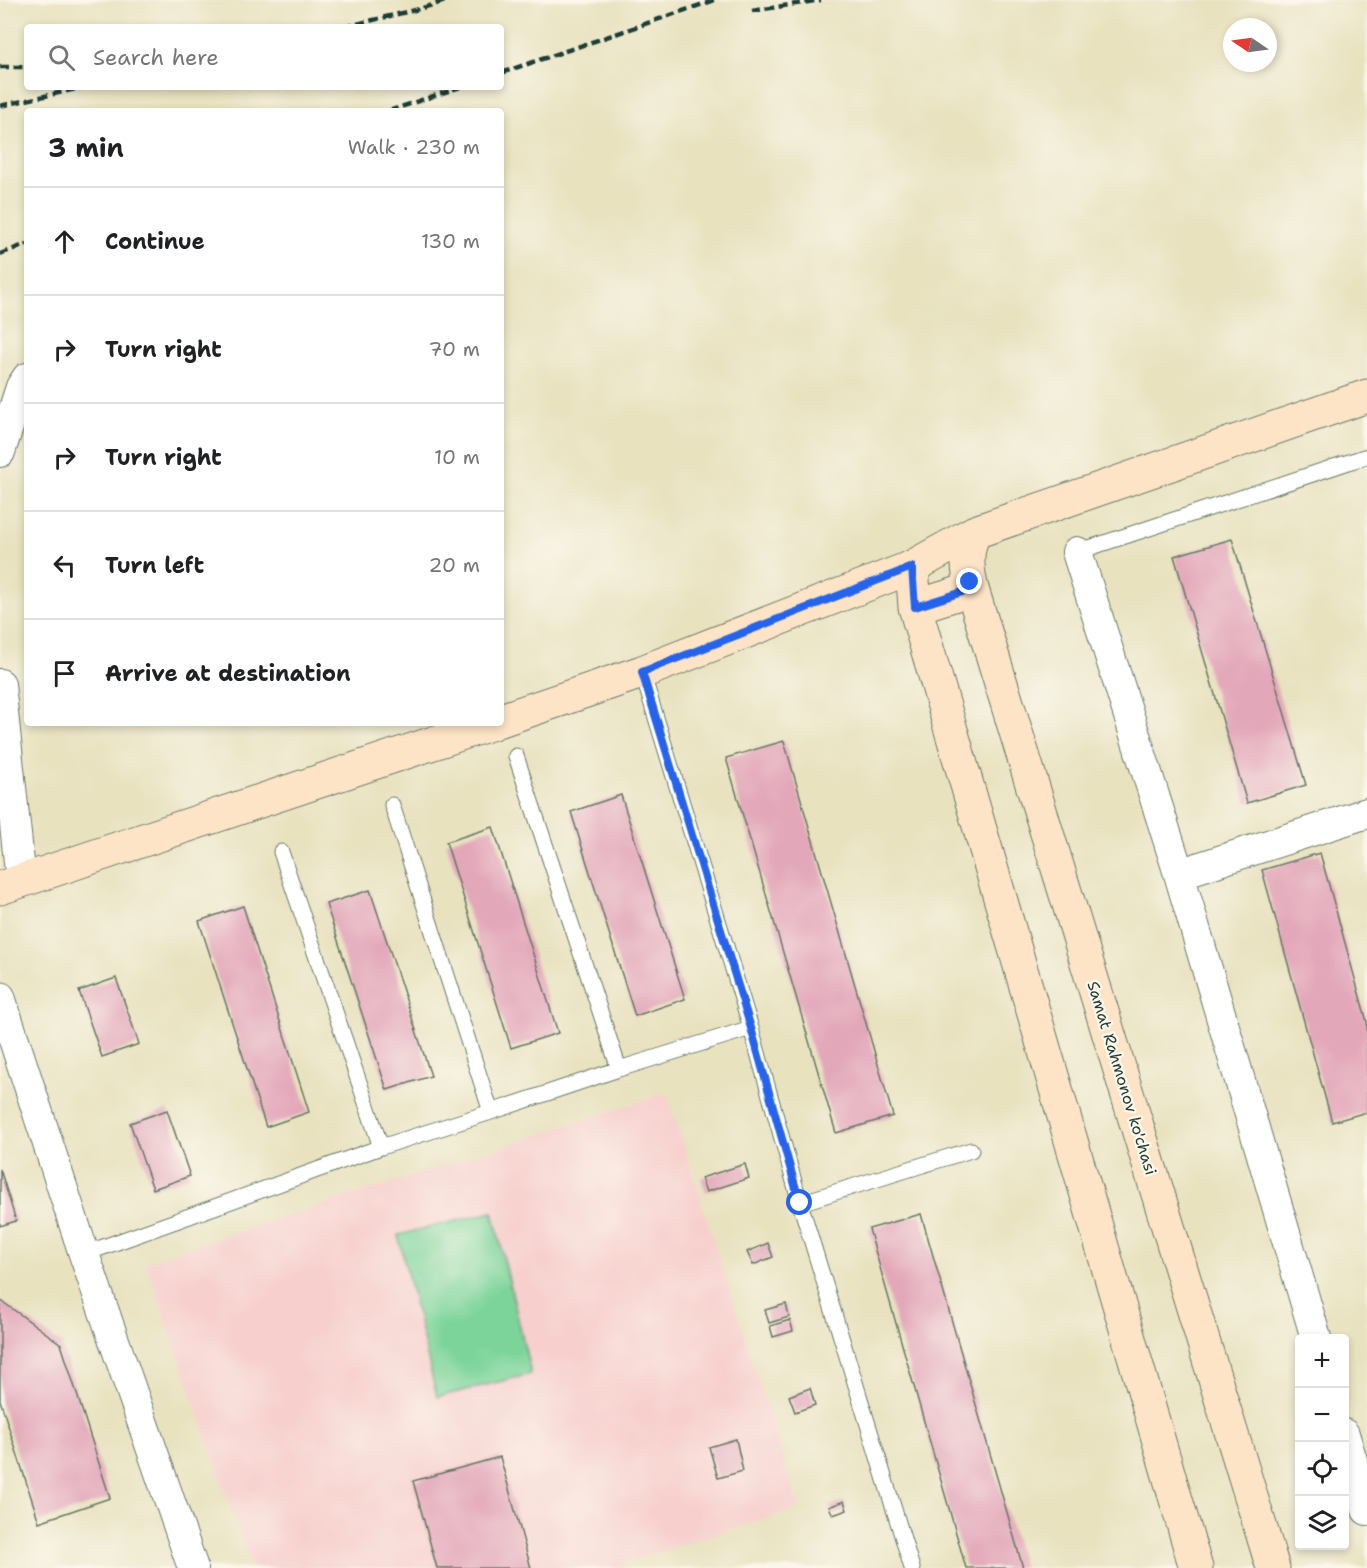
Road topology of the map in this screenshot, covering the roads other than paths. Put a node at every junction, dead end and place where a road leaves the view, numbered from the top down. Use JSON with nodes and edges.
{"nodes":[{"id":1,"x":24,"y":382,"type":"edge"},
{"id":2,"x":1367,"y":396,"type":"edge"},
{"id":3,"x":0,"y":452,"type":"edge"},
{"id":4,"x":1367,"y":456,"type":"edge"},
{"id":5,"x":975,"y":532,"type":"junction"},
{"id":6,"x":1077,"y":552,"type":"joint"},
{"id":7,"x":912,"y":567,"type":"junction"},
{"id":8,"x":972,"y":589,"type":"junction"},
{"id":9,"x":915,"y":607,"type":"junction"},
{"id":10,"x":642,"y":672,"type":"junction"},
{"id":11,"x":0,"y":684,"type":"edge"},
{"id":12,"x":504,"y":719,"type":"edge"},
{"id":13,"x":484,"y":726,"type":"edge"},
{"id":14,"x":516,"y":756,"type":"dead end"},
{"id":15,"x":392,"y":806,"type":"dead end"},
{"id":16,"x":1367,"y":813,"type":"edge"},
{"id":17,"x":281,"y":852,"type":"dead end"},
{"id":18,"x":1179,"y":874,"type":"junction"},
{"id":19,"x":11,"y":884,"type":"edge"},
{"id":20,"x":0,"y":997,"type":"edge"},
{"id":21,"x":751,"y":1028,"type":"junction"},
{"id":22,"x":619,"y":1069,"type":"junction"},
{"id":23,"x":491,"y":1112,"type":"junction"},
{"id":24,"x":381,"y":1147,"type":"junction"},
{"id":25,"x":971,"y":1150,"type":"dead end"},
{"id":26,"x":800,"y":1203,"type":"junction"},
{"id":27,"x":84,"y":1254,"type":"junction"},
{"id":28,"x":1315,"y":1334,"type":"edge"},
{"id":29,"x":1346,"y":1442,"type":"edge"},
{"id":30,"x":1367,"y":1510,"type":"edge"},
{"id":31,"x":193,"y":1568,"type":"edge"},
{"id":32,"x":912,"y":1568,"type":"edge"},
{"id":33,"x":1196,"y":1568,"type":"edge"},
{"id":34,"x":1273,"y":1568,"type":"edge"}],
"edges":[{"from":1,"to":3,"type":"street"},
{"from":2,"to":5,"type":"main road"},
{"from":4,"to":6,"type":"lane"},
{"from":5,"to":7,"type":"main road"},
{"from":5,"to":8,"type":"main road","name":"Samat Rahmonov ko'chasi"},
{"from":6,"to":18,"type":"street"},
{"from":7,"to":9,"type":"main road"},
{"from":7,"to":10,"type":"main road"},
{"from":8,"to":9,"type":"main road"},
{"from":8,"to":34,"type":"main road","name":"Samat Rahmonov ko'chasi"},
{"from":9,"to":33,"type":"main road"},
{"from":10,"to":12,"type":"main road"},
{"from":10,"to":21,"type":"lane"},
{"from":11,"to":19,"type":"street"},
{"from":13,"to":19,"type":"main road"},
{"from":14,"to":22,"type":"lane"},
{"from":15,"to":23,"type":"lane"},
{"from":16,"to":18,"type":"street"},
{"from":17,"to":24,"type":"lane"},
{"from":18,"to":28,"type":"street"},
{"from":20,"to":27,"type":"street"},
{"from":21,"to":22,"type":"lane"},
{"from":21,"to":26,"type":"lane"},
{"from":22,"to":23,"type":"lane"},
{"from":23,"to":24,"type":"lane"},
{"from":24,"to":27,"type":"lane"},
{"from":25,"to":26,"type":"lane"},
{"from":26,"to":32,"type":"lane"},
{"from":27,"to":31,"type":"street"},
{"from":29,"to":30,"type":"street"}]}
